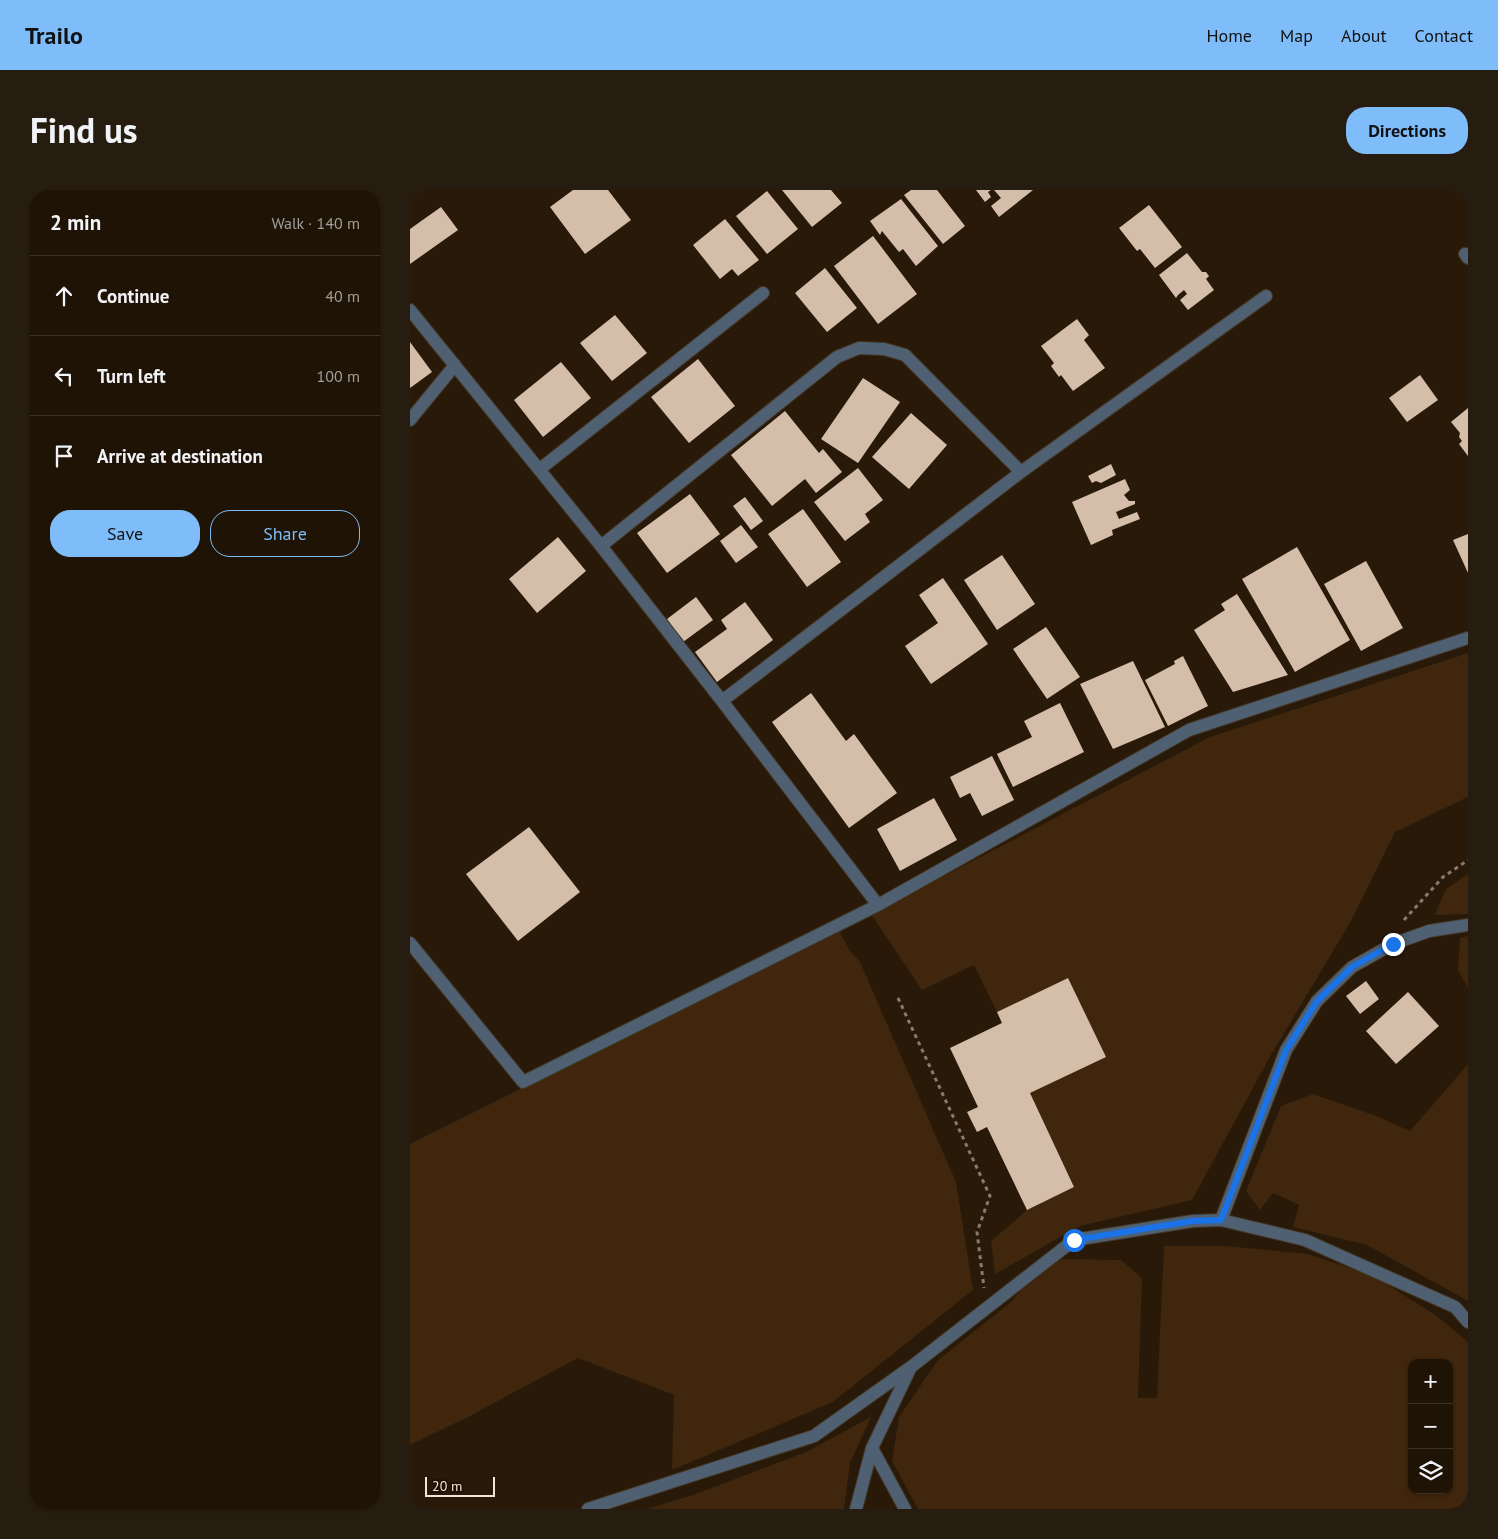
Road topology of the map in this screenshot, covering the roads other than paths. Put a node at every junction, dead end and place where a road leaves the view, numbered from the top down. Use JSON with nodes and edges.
{"nodes":[{"id":1,"x":763,"y":293,"type":"dead end"},
{"id":2,"x":1266,"y":296,"type":"dead end"},
{"id":3,"x":410,"y":310,"type":"edge"},
{"id":4,"x":455,"y":365,"type":"junction"},
{"id":5,"x":410,"y":420,"type":"edge"},
{"id":6,"x":540,"y":469,"type":"junction"},
{"id":7,"x":1022,"y":472,"type":"junction"},
{"id":8,"x":601,"y":546,"type":"junction"},
{"id":9,"x":1468,"y":638,"type":"edge"},
{"id":10,"x":722,"y":701,"type":"junction"},
{"id":11,"x":878,"y":905,"type":"junction"},
{"id":12,"x":1468,"y":926,"type":"edge"},
{"id":13,"x":410,"y":943,"type":"edge"},
{"id":14,"x":1221,"y":1220,"type":"junction"},
{"id":15,"x":1468,"y":1322,"type":"edge"},
{"id":16,"x":911,"y":1366,"type":"junction"},
{"id":17,"x":872,"y":1448,"type":"junction"},
{"id":18,"x":588,"y":1509,"type":"edge"},
{"id":19,"x":856,"y":1509,"type":"edge"},
{"id":20,"x":905,"y":1509,"type":"edge"}],
"edges":[{"from":1,"to":6,"type":"street"},
{"from":2,"to":7,"type":"street"},
{"from":3,"to":4,"type":"street"},
{"from":4,"to":5,"type":"street"},
{"from":4,"to":6,"type":"street"},
{"from":6,"to":8,"type":"street"},
{"from":7,"to":8,"type":"street"},
{"from":7,"to":10,"type":"street"},
{"from":8,"to":10,"type":"street"},
{"from":9,"to":11,"type":"street"},
{"from":10,"to":11,"type":"street"},
{"from":11,"to":13,"type":"street"},
{"from":12,"to":14,"type":"street"},
{"from":14,"to":15,"type":"street"},
{"from":14,"to":16,"type":"street"},
{"from":16,"to":17,"type":"street"},
{"from":16,"to":18,"type":"street"},
{"from":17,"to":19,"type":"street"},
{"from":17,"to":20,"type":"street"}]}
